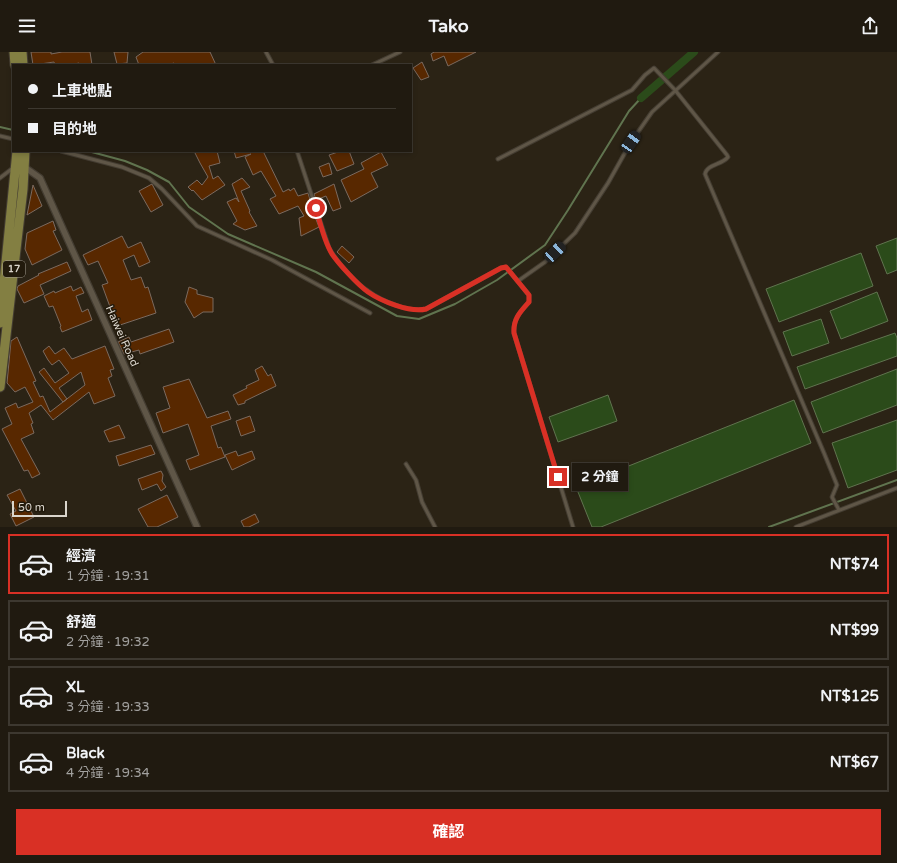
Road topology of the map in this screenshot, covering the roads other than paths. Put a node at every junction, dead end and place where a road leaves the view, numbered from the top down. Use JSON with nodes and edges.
{"nodes":[{"id":1,"x":14,"y":52,"type":"edge"},
{"id":2,"x":22,"y":52,"type":"edge"},
{"id":3,"x":266,"y":52,"type":"edge"},
{"id":4,"x":400,"y":52,"type":"edge"},
{"id":5,"x":718,"y":52,"type":"edge"},
{"id":6,"x":15,"y":64,"type":"edge"},
{"id":7,"x":23,"y":64,"type":"edge"},
{"id":8,"x":272,"y":64,"type":"edge"},
{"id":9,"x":374,"y":64,"type":"edge"},
{"id":10,"x":673,"y":89,"type":"junction"},
{"id":11,"x":0,"y":136,"type":"edge"},
{"id":12,"x":12,"y":139,"type":"edge"},
{"id":13,"x":17,"y":152,"type":"edge"},
{"id":14,"x":25,"y":152,"type":"edge"},
{"id":15,"x":65,"y":152,"type":"edge"},
{"id":16,"x":296,"y":152,"type":"edge"},
{"id":17,"x":498,"y":159,"type":"dead end"},
{"id":18,"x":20,"y":166,"type":"junction"},
{"id":19,"x":0,"y":178,"type":"edge"},
{"id":20,"x":518,"y":281,"type":"junction"},
{"id":21,"x":370,"y":313,"type":"dead end"},
{"id":22,"x":0,"y":323,"type":"edge"},
{"id":23,"x":0,"y":387,"type":"edge"},
{"id":24,"x":406,"y":464,"type":"dead end"},
{"id":25,"x":897,"y":488,"type":"edge"},
{"id":26,"x":839,"y":510,"type":"junction"},
{"id":27,"x":197,"y":527,"type":"edge"},
{"id":28,"x":435,"y":527,"type":"edge"},
{"id":29,"x":574,"y":527,"type":"edge"},
{"id":30,"x":796,"y":527,"type":"edge"}],
"edges":[{"from":1,"to":6,"type":"main road"},
{"from":2,"to":7,"type":"main road"},
{"from":3,"to":8,"type":"lane"},
{"from":4,"to":9,"type":"lane"},
{"from":5,"to":10,"type":"lane"},
{"from":10,"to":17,"type":"lane"},
{"from":10,"to":20,"type":"lane"},
{"from":10,"to":26,"type":"lane"},
{"from":11,"to":12,"type":"lane"},
{"from":13,"to":18,"type":"main road","number":"17"},
{"from":14,"to":18,"type":"main road","number":"17"},
{"from":15,"to":21,"type":"lane"},
{"from":16,"to":20,"type":"lane"},
{"from":18,"to":19,"type":"lane"},
{"from":18,"to":22,"type":"main road","number":"17"},
{"from":18,"to":23,"type":"main road","number":"17"},
{"from":18,"to":27,"type":"street","name":"Haiwei Road"},
{"from":20,"to":29,"type":"lane"},
{"from":24,"to":28,"type":"lane"},
{"from":25,"to":26,"type":"lane"},
{"from":26,"to":30,"type":"lane"}]}
